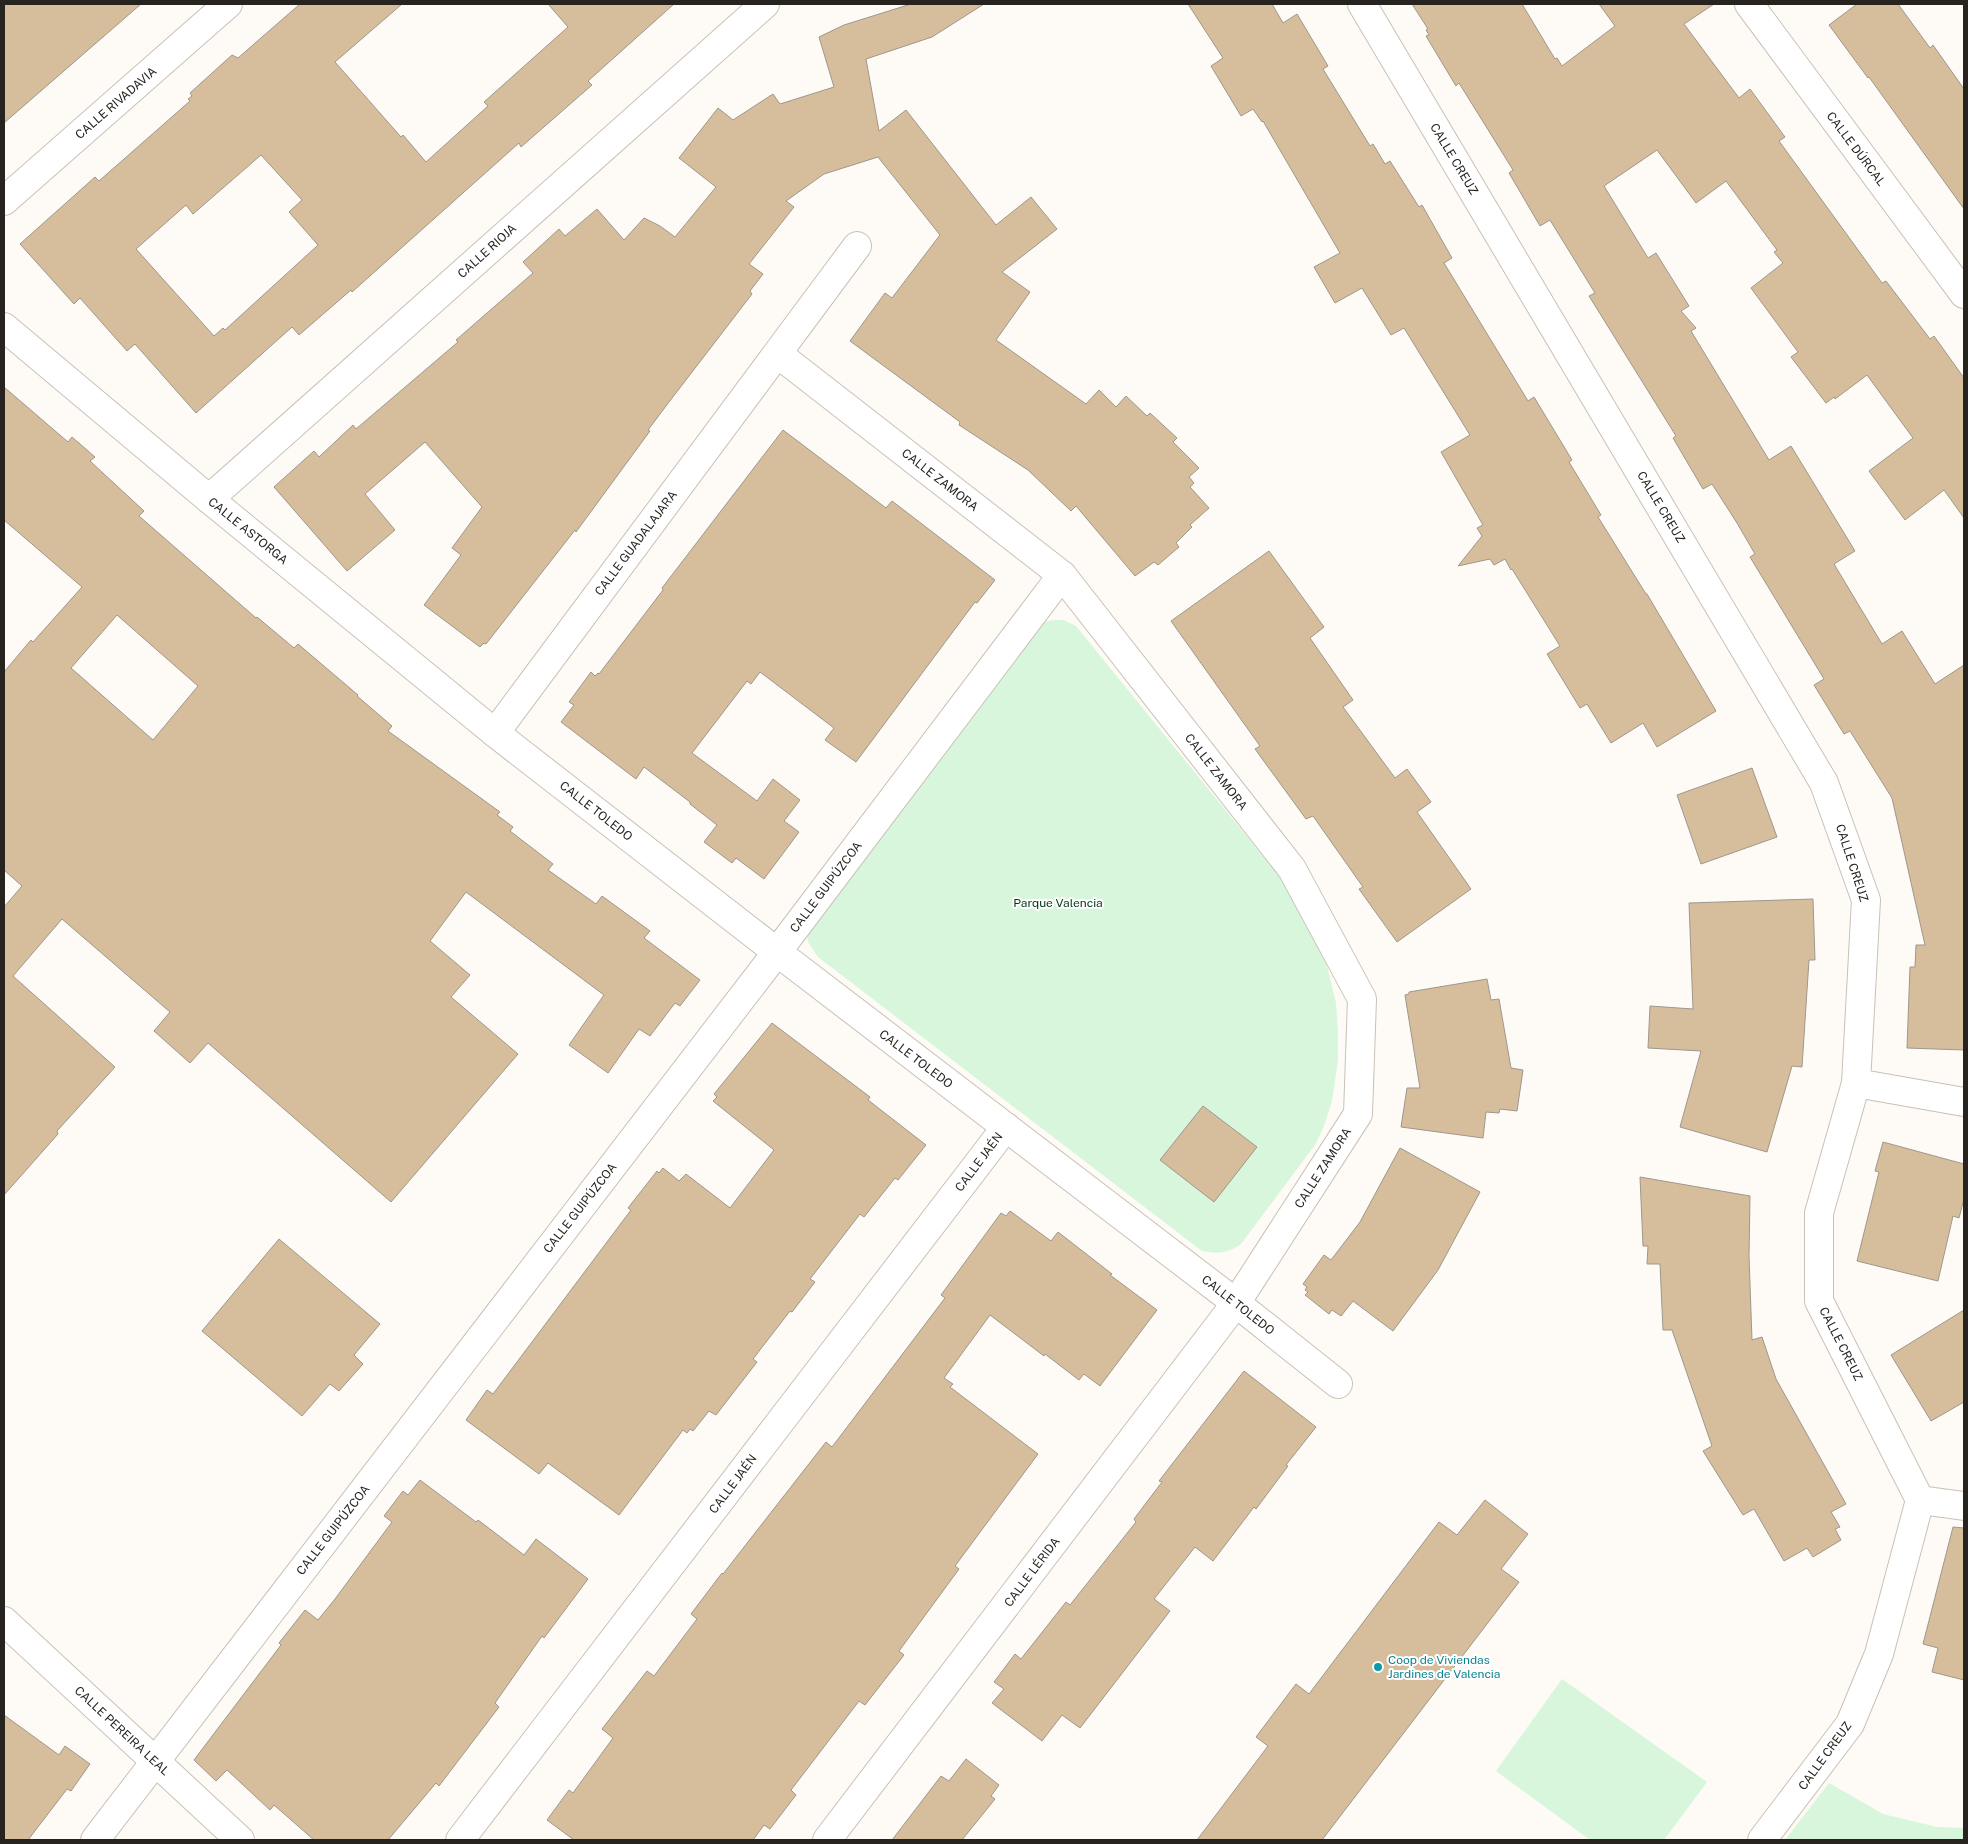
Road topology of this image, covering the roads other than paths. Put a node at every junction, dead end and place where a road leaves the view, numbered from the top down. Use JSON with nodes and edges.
{"nodes":[{"id":1,"x":228,"y":4,"type":"edge"},
{"id":2,"x":765,"y":4,"type":"edge"},
{"id":3,"x":1362,"y":4,"type":"edge"},
{"id":4,"x":1749,"y":4,"type":"edge"},
{"id":5,"x":4,"y":201,"type":"edge"},
{"id":6,"x":858,"y":246,"type":"dead end"},
{"id":7,"x":1964,"y":294,"type":"edge"},
{"id":8,"x":4,"y":327,"type":"edge"},
{"id":9,"x":778,"y":354,"type":"junction"},
{"id":10,"x":209,"y":499,"type":"junction"},
{"id":11,"x":1062,"y":575,"type":"junction"},
{"id":12,"x":495,"y":733,"type":"junction"},
{"id":13,"x":777,"y":952,"type":"junction"},
{"id":14,"x":1856,"y":1083,"type":"junction"},
{"id":15,"x":1964,"y":1102,"type":"edge"},
{"id":16,"x":1006,"y":1128,"type":"junction"},
{"id":17,"x":1236,"y":1303,"type":"junction"},
{"id":18,"x":1338,"y":1384,"type":"dead end"},
{"id":19,"x":1920,"y":1500,"type":"junction"},
{"id":20,"x":1964,"y":1506,"type":"edge"},
{"id":21,"x":4,"y":1621,"type":"edge"},
{"id":22,"x":155,"y":1762,"type":"junction"},
{"id":23,"x":95,"y":1840,"type":"edge"},
{"id":24,"x":240,"y":1840,"type":"edge"},
{"id":25,"x":460,"y":1840,"type":"edge"},
{"id":26,"x":827,"y":1840,"type":"edge"},
{"id":27,"x":1762,"y":1840,"type":"edge"}],
"edges":[{"from":1,"to":5,"type":"street","name":"CALLE RIVADAVIA"},
{"from":2,"to":10,"type":"street","name":"CALLE RIOJA"},
{"from":3,"to":14,"type":"street","name":"CALLE CREUZ"},
{"from":4,"to":7,"type":"street","name":"CALLE DÚRCAL"},
{"from":6,"to":9,"type":"street","name":"CALLE GUADALAJARA"},
{"from":8,"to":10,"type":"street","name":"CALLE ASTORGA"},
{"from":9,"to":11,"type":"street","name":"CALLE ZAMORA"},
{"from":9,"to":12,"type":"street","name":"CALLE GUADALAJARA"},
{"from":10,"to":12,"type":"street","name":"CALLE ASTORGA"},
{"from":11,"to":13,"type":"street","name":"CALLE GUIPÚZCOA"},
{"from":11,"to":17,"type":"street","name":"CALLE ZAMORA"},
{"from":12,"to":13,"type":"street","name":"CALLE TOLEDO"},
{"from":13,"to":16,"type":"street","name":"CALLE TOLEDO"},
{"from":13,"to":22,"type":"street","name":"CALLE GUIPÚZCOA"},
{"from":14,"to":15,"type":"street"},
{"from":14,"to":19,"type":"street","name":"CALLE CREUZ"},
{"from":16,"to":17,"type":"street","name":"CALLE TOLEDO"},
{"from":16,"to":25,"type":"street","name":"CALLE JAÉN"},
{"from":17,"to":18,"type":"street","name":"CALLE TOLEDO"},
{"from":17,"to":26,"type":"street","name":"CALLE LÉRIDA"},
{"from":19,"to":20,"type":"street"},
{"from":19,"to":27,"type":"street","name":"CALLE CREUZ"},
{"from":21,"to":22,"type":"street","name":"CALLE PEREIRA LEAL"},
{"from":22,"to":23,"type":"street","name":"CALLE GUIPÚZCOA"},
{"from":22,"to":24,"type":"street","name":"CALLE PEREIRA LEAL"}]}
